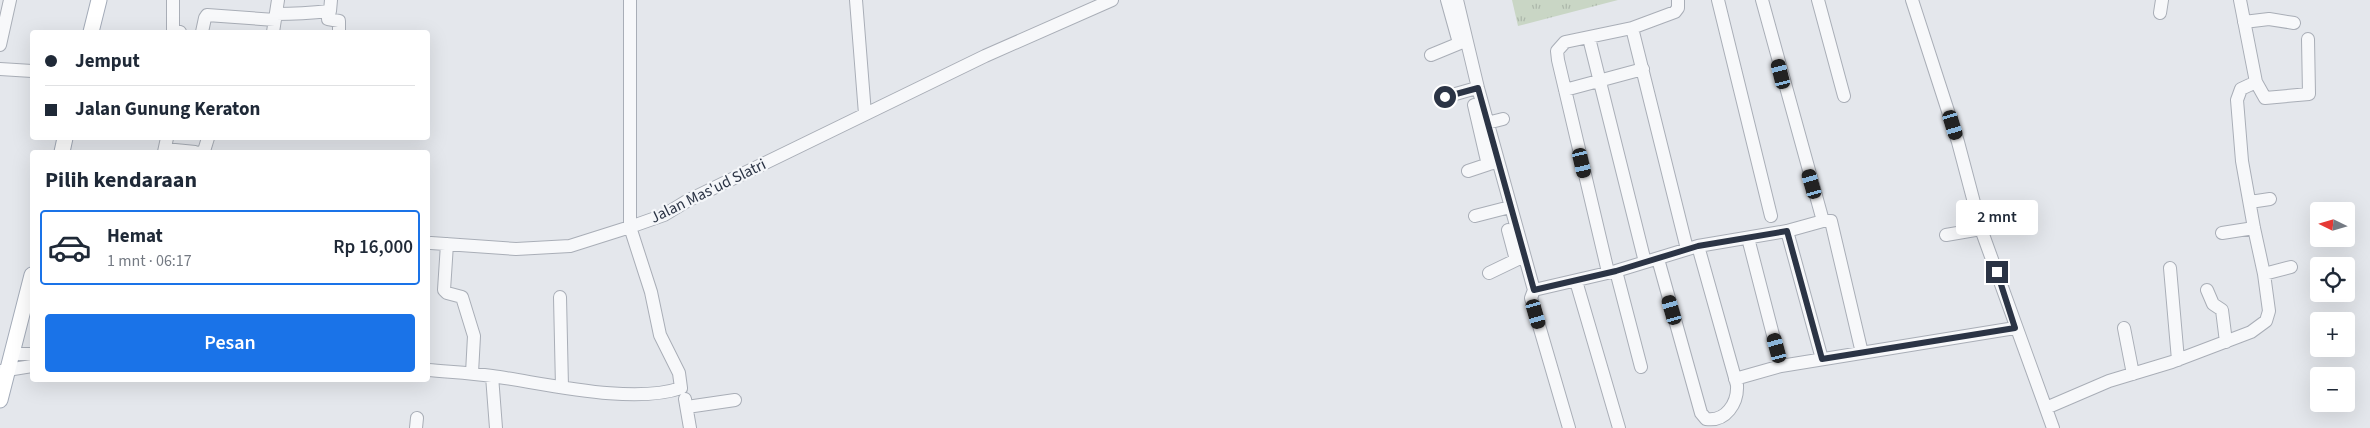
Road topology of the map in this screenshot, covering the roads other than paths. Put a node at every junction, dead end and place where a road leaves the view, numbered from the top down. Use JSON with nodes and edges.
{"nodes":[{"id":1,"x":10,"y":0,"type":"edge"},
{"id":2,"x":99,"y":0,"type":"edge"},
{"id":3,"x":173,"y":0,"type":"edge"},
{"id":4,"x":278,"y":0,"type":"edge"},
{"id":5,"x":630,"y":0,"type":"edge"},
{"id":6,"x":856,"y":0,"type":"edge"},
{"id":7,"x":1112,"y":0,"type":"edge"},
{"id":8,"x":1447,"y":0,"type":"edge"},
{"id":9,"x":1457,"y":0,"type":"edge"},
{"id":10,"x":1678,"y":0,"type":"edge"},
{"id":11,"x":1718,"y":0,"type":"edge"},
{"id":12,"x":1762,"y":0,"type":"edge"},
{"id":13,"x":1818,"y":0,"type":"edge"},
{"id":14,"x":1912,"y":0,"type":"edge"},
{"id":15,"x":2162,"y":0,"type":"edge"},
{"id":16,"x":2240,"y":0,"type":"edge"},
{"id":17,"x":329,"y":6,"type":"edge"},
{"id":18,"x":2160,"y":13,"type":"dead end"},
{"id":19,"x":275,"y":22,"type":"edge"},
{"id":20,"x":2244,"y":22,"type":"junction"},
{"id":21,"x":2294,"y":24,"type":"dead end"},
{"id":22,"x":1632,"y":28,"type":"junction"},
{"id":23,"x":92,"y":30,"type":"edge"},
{"id":24,"x":173,"y":30,"type":"edge"},
{"id":25,"x":202,"y":30,"type":"edge"},
{"id":26,"x":339,"y":30,"type":"edge"},
{"id":27,"x":1588,"y":38,"type":"junction"},
{"id":28,"x":2308,"y":39,"type":"dead end"},
{"id":29,"x":1463,"y":42,"type":"junction"},
{"id":30,"x":0,"y":46,"type":"edge"},
{"id":31,"x":1431,"y":55,"type":"dead end"},
{"id":32,"x":0,"y":69,"type":"edge"},
{"id":33,"x":1642,"y":69,"type":"junction"},
{"id":34,"x":30,"y":71,"type":"edge"},
{"id":35,"x":1600,"y":81,"type":"junction"},
{"id":36,"x":2256,"y":82,"type":"junction"},
{"id":37,"x":1475,"y":89,"type":"junction"},
{"id":38,"x":1565,"y":90,"type":"junction"},
{"id":39,"x":1844,"y":96,"type":"dead end"},
{"id":40,"x":1445,"y":97,"type":"dead end"},
{"id":41,"x":865,"y":114,"type":"junction"},
{"id":42,"x":1503,"y":119,"type":"dead end"},
{"id":43,"x":1487,"y":123,"type":"junction"},
{"id":44,"x":165,"y":146,"type":"edge"},
{"id":45,"x":185,"y":150,"type":"edge"},
{"id":46,"x":1493,"y":163,"type":"junction"},
{"id":47,"x":1468,"y":171,"type":"dead end"},
{"id":48,"x":2270,"y":198,"type":"dead end"},
{"id":49,"x":2250,"y":202,"type":"junction"},
{"id":50,"x":1506,"y":208,"type":"junction"},
{"id":51,"x":1475,"y":216,"type":"dead end"},
{"id":52,"x":1771,"y":216,"type":"dead end"},
{"id":53,"x":1823,"y":221,"type":"junction"},
{"id":54,"x":630,"y":227,"type":"junction"},
{"id":55,"x":2254,"y":228,"type":"junction"},
{"id":56,"x":1981,"y":229,"type":"junction"},
{"id":57,"x":1787,"y":231,"type":"junction"},
{"id":58,"x":2222,"y":234,"type":"dead end"},
{"id":59,"x":1946,"y":235,"type":"dead end"},
{"id":60,"x":1748,"y":238,"type":"junction"},
{"id":61,"x":431,"y":243,"type":"dead end"},
{"id":62,"x":447,"y":244,"type":"junction"},
{"id":63,"x":1692,"y":248,"type":"junction"},
{"id":64,"x":1658,"y":258,"type":"junction"},
{"id":65,"x":1520,"y":259,"type":"junction"},
{"id":66,"x":1645,"y":262,"type":"junction"},
{"id":67,"x":2291,"y":267,"type":"dead end"},
{"id":68,"x":2170,"y":268,"type":"dead end"},
{"id":69,"x":1612,"y":271,"type":"junction"},
{"id":70,"x":1490,"y":273,"type":"dead end"},
{"id":71,"x":2264,"y":274,"type":"junction"},
{"id":72,"x":1576,"y":281,"type":"junction"},
{"id":73,"x":30,"y":283,"type":"edge"},
{"id":74,"x":1534,"y":290,"type":"junction"},
{"id":75,"x":2207,"y":290,"type":"dead end"},
{"id":76,"x":560,"y":297,"type":"dead end"},
{"id":77,"x":2015,"y":328,"type":"junction"},
{"id":78,"x":2124,"y":328,"type":"dead end"},
{"id":79,"x":2226,"y":342,"type":"junction"},
{"id":80,"x":1862,"y":353,"type":"junction"},
{"id":81,"x":13,"y":354,"type":"junction"},
{"id":82,"x":30,"y":354,"type":"edge"},
{"id":83,"x":1822,"y":359,"type":"junction"},
{"id":84,"x":2178,"y":360,"type":"junction"},
{"id":85,"x":30,"y":366,"type":"edge"},
{"id":86,"x":1781,"y":366,"type":"junction"},
{"id":87,"x":1641,"y":368,"type":"dead end"},
{"id":88,"x":4,"y":370,"type":"edge"},
{"id":89,"x":430,"y":370,"type":"edge"},
{"id":90,"x":472,"y":374,"type":"junction"},
{"id":91,"x":2133,"y":374,"type":"junction"},
{"id":92,"x":492,"y":376,"type":"junction"},
{"id":93,"x":1735,"y":379,"type":"junction"},
{"id":94,"x":562,"y":387,"type":"junction"},
{"id":95,"x":681,"y":388,"type":"junction"},
{"id":96,"x":0,"y":400,"type":"edge"},
{"id":97,"x":735,"y":400,"type":"dead end"},
{"id":98,"x":688,"y":407,"type":"junction"},
{"id":99,"x":2046,"y":408,"type":"junction"},
{"id":100,"x":496,"y":428,"type":"edge"},
{"id":101,"x":690,"y":428,"type":"edge"},
{"id":102,"x":1569,"y":428,"type":"edge"},
{"id":103,"x":1619,"y":428,"type":"edge"},
{"id":104,"x":2053,"y":428,"type":"edge"}],
"edges":[{"from":1,"to":30,"type":"street"},
{"from":2,"to":23,"type":"main road"},
{"from":3,"to":24,"type":"street"},
{"from":4,"to":19,"type":"street"},
{"from":5,"to":54,"type":"street"},
{"from":6,"to":41,"type":"street"},
{"from":7,"to":41,"type":"street","name":"Jalan Mas'ud Slatri"},
{"from":8,"to":29,"type":"street"},
{"from":9,"to":29,"type":"street"},
{"from":10,"to":22,"type":"street"},
{"from":11,"to":52,"type":"street"},
{"from":12,"to":53,"type":"street"},
{"from":13,"to":39,"type":"street"},
{"from":14,"to":56,"type":"street"},
{"from":15,"to":18,"type":"street"},
{"from":16,"to":20,"type":"street"},
{"from":17,"to":19,"type":"street"},
{"from":17,"to":26,"type":"street"},
{"from":19,"to":25,"type":"street"},
{"from":20,"to":21,"type":"street"},
{"from":20,"to":36,"type":"street"},
{"from":22,"to":27,"type":"street"},
{"from":22,"to":33,"type":"street"},
{"from":27,"to":35,"type":"street"},
{"from":27,"to":38,"type":"street"},
{"from":28,"to":36,"type":"street"},
{"from":29,"to":31,"type":"street"},
{"from":29,"to":37,"type":"street"},
{"from":32,"to":34,"type":"street"},
{"from":33,"to":35,"type":"street"},
{"from":33,"to":63,"type":"street"},
{"from":35,"to":38,"type":"street"},
{"from":35,"to":66,"type":"street"},
{"from":36,"to":49,"type":"street"},
{"from":37,"to":40,"type":"street"},
{"from":37,"to":43,"type":"street"},
{"from":37,"to":46,"type":"street"},
{"from":38,"to":69,"type":"street"},
{"from":41,"to":54,"type":"street","name":"Jalan Mas'ud Slatri"},
{"from":42,"to":43,"type":"street"},
{"from":43,"to":46,"type":"street"},
{"from":44,"to":45,"type":"street"},
{"from":46,"to":47,"type":"street"},
{"from":46,"to":50,"type":"street"},
{"from":48,"to":49,"type":"street"},
{"from":49,"to":55,"type":"street"},
{"from":50,"to":51,"type":"street"},
{"from":50,"to":65,"type":"street"},
{"from":53,"to":57,"type":"street"},
{"from":53,"to":80,"type":"street"},
{"from":54,"to":62,"type":"street"},
{"from":54,"to":95,"type":"street","name":"Jalan Mas'ud Slatri"},
{"from":55,"to":58,"type":"street"},
{"from":55,"to":71,"type":"street"},
{"from":56,"to":59,"type":"street"},
{"from":56,"to":77,"type":"street"},
{"from":57,"to":60,"type":"street"},
{"from":57,"to":83,"type":"street"},
{"from":60,"to":63,"type":"street"},
{"from":60,"to":86,"type":"street"},
{"from":61,"to":62,"type":"street"},
{"from":62,"to":90,"type":"street"},
{"from":63,"to":64,"type":"street"},
{"from":63,"to":93,"type":"street"},
{"from":64,"to":66,"type":"street"},
{"from":64,"to":93,"type":"street"},
{"from":65,"to":70,"type":"street"},
{"from":65,"to":74,"type":"street"},
{"from":66,"to":69,"type":"street"},
{"from":67,"to":71,"type":"street"},
{"from":68,"to":84,"type":"street"},
{"from":69,"to":72,"type":"street"},
{"from":69,"to":87,"type":"street"},
{"from":71,"to":79,"type":"street"},
{"from":72,"to":74,"type":"street"},
{"from":72,"to":103,"type":"street"},
{"from":73,"to":81,"type":"main road"},
{"from":74,"to":102,"type":"street"},
{"from":75,"to":79,"type":"street"},
{"from":76,"to":94,"type":"street"},
{"from":77,"to":80,"type":"street"},
{"from":77,"to":99,"type":"street"},
{"from":78,"to":91,"type":"street"},
{"from":79,"to":84,"type":"street"},
{"from":80,"to":83,"type":"street"},
{"from":81,"to":82,"type":"street"},
{"from":81,"to":88,"type":"main road"},
{"from":83,"to":86,"type":"street"},
{"from":84,"to":91,"type":"street"},
{"from":85,"to":88,"type":"street"},
{"from":86,"to":93,"type":"street"},
{"from":88,"to":96,"type":"main road"},
{"from":89,"to":90,"type":"street"},
{"from":90,"to":92,"type":"street"},
{"from":91,"to":99,"type":"street"},
{"from":92,"to":94,"type":"street"},
{"from":92,"to":100,"type":"street"},
{"from":94,"to":95,"type":"street"},
{"from":95,"to":98,"type":"street","name":"Jalan Mas'ud Slatri"},
{"from":97,"to":98,"type":"street"},
{"from":98,"to":101,"type":"street","name":"Jalan Mas'ud Slatri"},
{"from":99,"to":104,"type":"street"}]}
